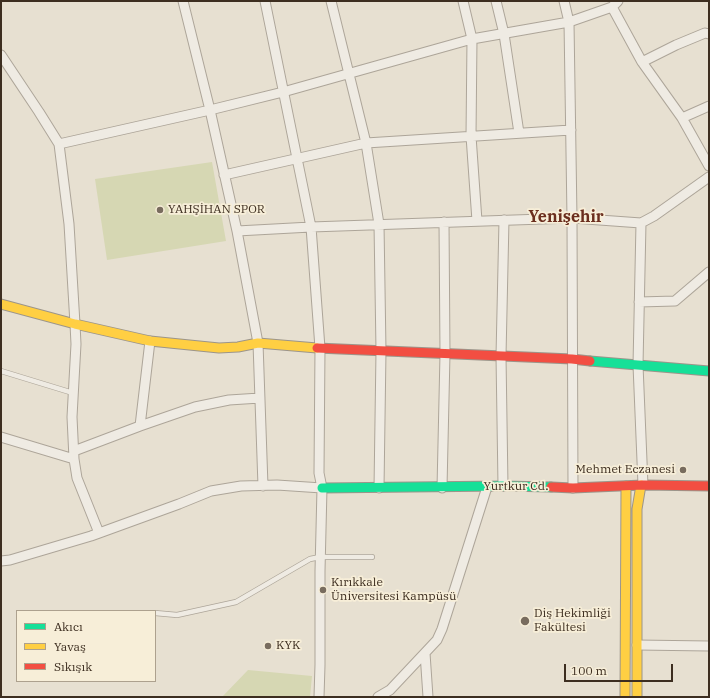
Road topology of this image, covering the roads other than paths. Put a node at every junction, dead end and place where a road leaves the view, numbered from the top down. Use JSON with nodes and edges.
{"nodes":[{"id":1,"x":183,"y":1,"type":"edge"},
{"id":2,"x":265,"y":1,"type":"edge"},
{"id":3,"x":331,"y":1,"type":"edge"},
{"id":4,"x":463,"y":1,"type":"edge"},
{"id":5,"x":496,"y":1,"type":"edge"},
{"id":6,"x":564,"y":1,"type":"edge"},
{"id":7,"x":615,"y":4,"type":"edge"},
{"id":8,"x":569,"y":22,"type":"junction"},
{"id":9,"x":504,"y":34,"type":"junction"},
{"id":10,"x":709,"y":34,"type":"edge"},
{"id":11,"x":472,"y":39,"type":"junction"},
{"id":12,"x":1,"y":56,"type":"edge"},
{"id":13,"x":642,"y":62,"type":"junction"},
{"id":14,"x":349,"y":73,"type":"junction"},
{"id":15,"x":283,"y":92,"type":"junction"},
{"id":16,"x":709,"y":106,"type":"edge"},
{"id":17,"x":210,"y":110,"type":"junction"},
{"id":18,"x":682,"y":118,"type":"junction"},
{"id":19,"x":571,"y":130,"type":"junction"},
{"id":20,"x":519,"y":133,"type":"junction"},
{"id":21,"x":471,"y":136,"type":"junction"},
{"id":22,"x":366,"y":143,"type":"junction"},
{"id":23,"x":59,"y":144,"type":"junction"},
{"id":24,"x":298,"y":158,"type":"junction"},
{"id":25,"x":709,"y":166,"type":"edge"},
{"id":26,"x":224,"y":175,"type":"junction"},
{"id":27,"x":709,"y":177,"type":"edge"},
{"id":28,"x":572,"y":218,"type":"junction"},
{"id":29,"x":504,"y":220,"type":"junction"},
{"id":30,"x":476,"y":221,"type":"junction"},
{"id":31,"x":444,"y":222,"type":"junction"},
{"id":32,"x":641,"y":223,"type":"junction"},
{"id":33,"x":379,"y":224,"type":"junction"},
{"id":34,"x":311,"y":227,"type":"junction"},
{"id":35,"x":237,"y":231,"type":"junction"},
{"id":36,"x":709,"y":272,"type":"edge"},
{"id":37,"x":639,"y":302,"type":"junction"},
{"id":38,"x":1,"y":304,"type":"edge"},
{"id":39,"x":75,"y":324,"type":"junction"},
{"id":40,"x":150,"y":341,"type":"junction"},
{"id":41,"x":258,"y":343,"type":"junction"},
{"id":42,"x":320,"y":348,"type":"junction"},
{"id":43,"x":381,"y":351,"type":"junction"},
{"id":44,"x":445,"y":354,"type":"junction"},
{"id":45,"x":501,"y":356,"type":"junction"},
{"id":46,"x":572,"y":359,"type":"junction"},
{"id":47,"x":638,"y":365,"type":"junction"},
{"id":48,"x":1,"y":371,"type":"edge"},
{"id":49,"x":709,"y":371,"type":"edge"},
{"id":50,"x":74,"y":393,"type":"junction"},
{"id":51,"x":260,"y":398,"type":"junction"},
{"id":52,"x":140,"y":426,"type":"junction"},
{"id":53,"x":1,"y":437,"type":"edge"},
{"id":54,"x":74,"y":455,"type":"junction"},
{"id":55,"x":642,"y":485,"type":"junction"},
{"id":56,"x":263,"y":486,"type":"junction"},
{"id":57,"x":503,"y":486,"type":"junction"},
{"id":58,"x":626,"y":486,"type":"junction"},
{"id":59,"x":709,"y":486,"type":"edge"},
{"id":60,"x":487,"y":487,"type":"junction"},
{"id":61,"x":322,"y":488,"type":"junction"},
{"id":62,"x":379,"y":488,"type":"junction"},
{"id":63,"x":442,"y":488,"type":"junction"},
{"id":64,"x":573,"y":488,"type":"junction"},
{"id":65,"x":99,"y":533,"type":"junction"},
{"id":66,"x":320,"y":557,"type":"junction"},
{"id":67,"x":372,"y":557,"type":"dead end"},
{"id":68,"x":1,"y":561,"type":"edge"},
{"id":69,"x":156,"y":613,"type":"edge"},
{"id":70,"x":637,"y":645,"type":"junction"},
{"id":71,"x":709,"y":646,"type":"edge"},
{"id":72,"x":425,"y":653,"type":"junction"},
{"id":73,"x":319,"y":697,"type":"edge"},
{"id":74,"x":379,"y":697,"type":"edge"},
{"id":75,"x":383,"y":697,"type":"edge"},
{"id":76,"x":428,"y":697,"type":"edge"},
{"id":77,"x":625,"y":697,"type":"edge"},
{"id":78,"x":637,"y":697,"type":"edge"}],
"edges":[{"from":1,"to":17,"type":"street"},
{"from":2,"to":15,"type":"street"},
{"from":3,"to":14,"type":"street"},
{"from":4,"to":11,"type":"street"},
{"from":5,"to":9,"type":"street"},
{"from":6,"to":8,"type":"street"},
{"from":7,"to":8,"type":"street"},
{"from":7,"to":13,"type":"street"},
{"from":8,"to":9,"type":"street"},
{"from":8,"to":19,"type":"street"},
{"from":9,"to":11,"type":"street"},
{"from":9,"to":20,"type":"street"},
{"from":10,"to":13,"type":"street"},
{"from":11,"to":14,"type":"street"},
{"from":11,"to":21,"type":"street"},
{"from":12,"to":23,"type":"street"},
{"from":13,"to":18,"type":"street"},
{"from":14,"to":15,"type":"street"},
{"from":14,"to":22,"type":"street"},
{"from":15,"to":17,"type":"street"},
{"from":15,"to":24,"type":"street"},
{"from":16,"to":18,"type":"street"},
{"from":17,"to":23,"type":"street"},
{"from":17,"to":26,"type":"street"},
{"from":18,"to":25,"type":"street"},
{"from":19,"to":20,"type":"street"},
{"from":19,"to":28,"type":"street"},
{"from":20,"to":21,"type":"street"},
{"from":21,"to":22,"type":"street"},
{"from":21,"to":30,"type":"street"},
{"from":22,"to":24,"type":"street"},
{"from":22,"to":33,"type":"street"},
{"from":23,"to":39,"type":"street"},
{"from":24,"to":26,"type":"street"},
{"from":24,"to":34,"type":"street"},
{"from":26,"to":35,"type":"street"},
{"from":27,"to":32,"type":"street"},
{"from":28,"to":29,"type":"street"},
{"from":28,"to":32,"type":"street"},
{"from":28,"to":46,"type":"street"},
{"from":29,"to":30,"type":"street"},
{"from":29,"to":45,"type":"street"},
{"from":30,"to":31,"type":"street"},
{"from":31,"to":33,"type":"street"},
{"from":31,"to":44,"type":"street"},
{"from":32,"to":37,"type":"street"},
{"from":33,"to":34,"type":"street"},
{"from":33,"to":43,"type":"street"},
{"from":34,"to":35,"type":"street"},
{"from":34,"to":42,"type":"street"},
{"from":35,"to":41,"type":"street"},
{"from":36,"to":37,"type":"street"},
{"from":37,"to":47,"type":"street"},
{"from":38,"to":39,"type":"street"},
{"from":39,"to":40,"type":"street"},
{"from":39,"to":50,"type":"street"},
{"from":40,"to":41,"type":"street"},
{"from":40,"to":52,"type":"street"},
{"from":41,"to":42,"type":"street"},
{"from":41,"to":51,"type":"street"},
{"from":42,"to":43,"type":"street"},
{"from":42,"to":61,"type":"street"},
{"from":43,"to":44,"type":"street"},
{"from":43,"to":62,"type":"street"},
{"from":44,"to":45,"type":"street"},
{"from":44,"to":63,"type":"street"},
{"from":45,"to":46,"type":"street"},
{"from":45,"to":57,"type":"street"},
{"from":46,"to":47,"type":"street"},
{"from":46,"to":64,"type":"street"},
{"from":47,"to":49,"type":"street"},
{"from":47,"to":55,"type":"street"},
{"from":48,"to":50,"type":"lane"},
{"from":50,"to":54,"type":"street"},
{"from":51,"to":52,"type":"street"},
{"from":51,"to":56,"type":"street"},
{"from":52,"to":54,"type":"street"},
{"from":53,"to":54,"type":"street"},
{"from":54,"to":65,"type":"street"},
{"from":55,"to":58,"type":"street","name":"Yurtkur Cd."},
{"from":55,"to":59,"type":"street","name":"Yurtkur Cd."},
{"from":55,"to":70,"type":"street"},
{"from":56,"to":61,"type":"street"},
{"from":56,"to":65,"type":"street"},
{"from":57,"to":60,"type":"street","name":"Yurtkur Cd."},
{"from":57,"to":64,"type":"street","name":"Yurtkur Cd."},
{"from":58,"to":64,"type":"street","name":"Yurtkur Cd."},
{"from":58,"to":77,"type":"street"},
{"from":60,"to":63,"type":"street","name":"Yurtkur Cd."},
{"from":60,"to":72,"type":"street"},
{"from":61,"to":62,"type":"street","name":"Yurtkur Cd."},
{"from":61,"to":66,"type":"street"},
{"from":62,"to":63,"type":"street","name":"Yurtkur Cd."},
{"from":65,"to":68,"type":"street"},
{"from":66,"to":67,"type":"lane"},
{"from":66,"to":69,"type":"lane"},
{"from":66,"to":73,"type":"street"},
{"from":70,"to":71,"type":"street"},
{"from":70,"to":78,"type":"street"},
{"from":72,"to":74,"type":"street"},
{"from":72,"to":76,"type":"street"},
{"from":74,"to":75,"type":"street"}]}
